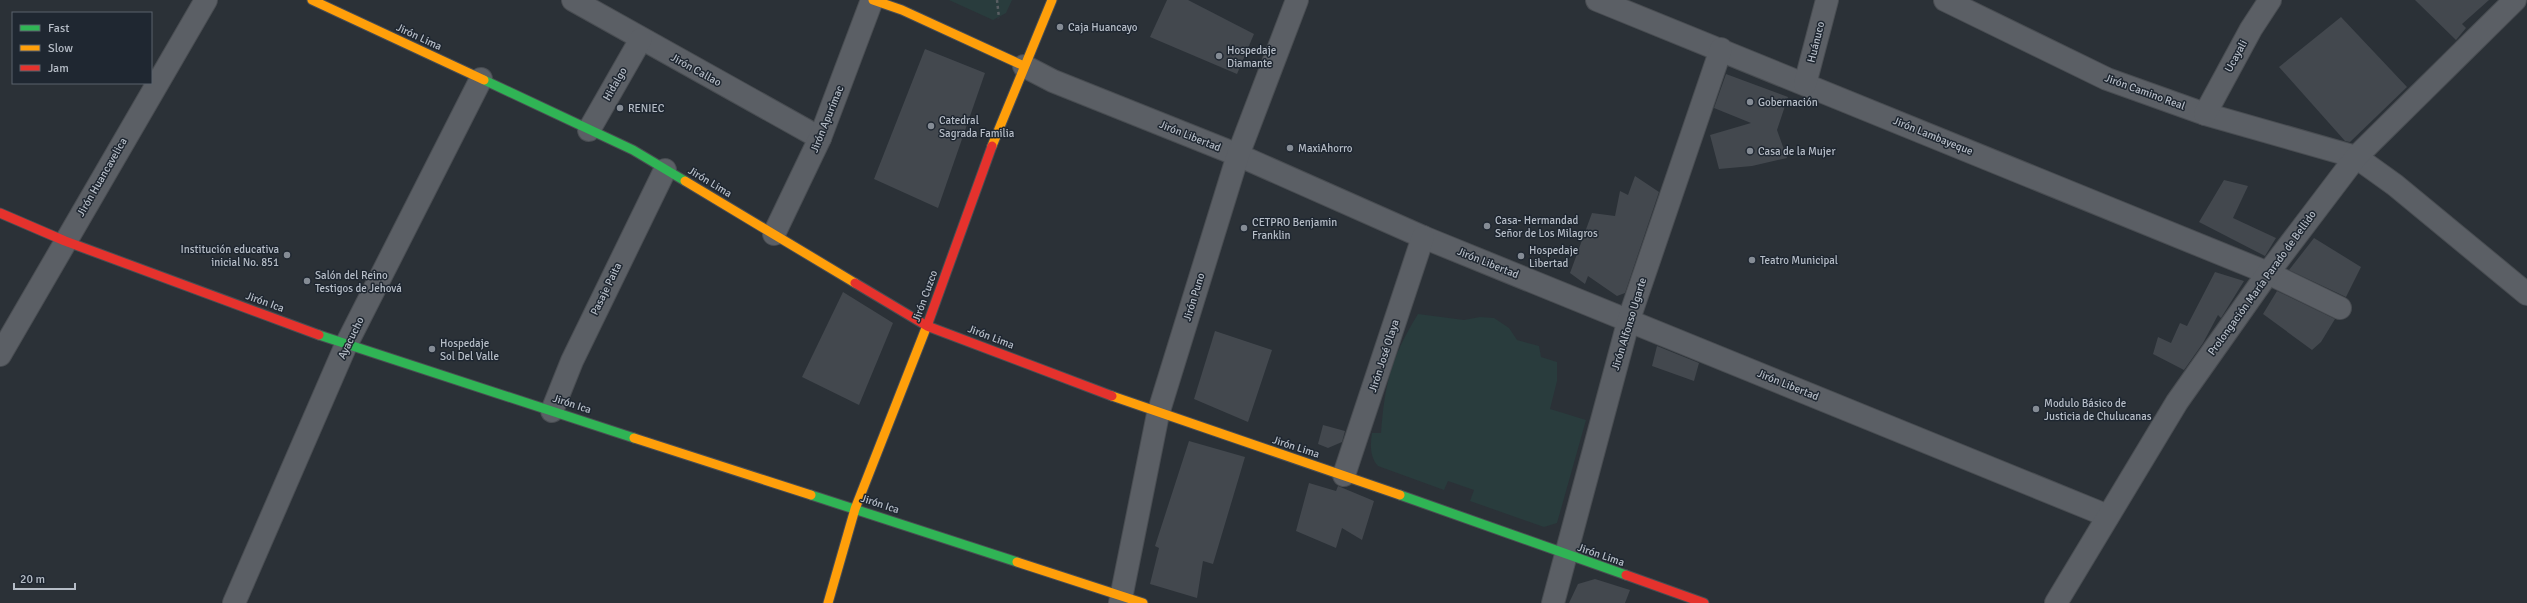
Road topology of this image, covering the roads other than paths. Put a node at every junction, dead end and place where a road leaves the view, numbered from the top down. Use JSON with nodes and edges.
{"nodes":[{"id":1,"x":206,"y":0,"type":"edge"},
{"id":2,"x":312,"y":0,"type":"edge"},
{"id":3,"x":573,"y":0,"type":"edge"},
{"id":4,"x":872,"y":0,"type":"edge"},
{"id":5,"x":1052,"y":0,"type":"edge"},
{"id":6,"x":1297,"y":0,"type":"edge"},
{"id":7,"x":1597,"y":0,"type":"edge"},
{"id":8,"x":1826,"y":0,"type":"edge"},
{"id":9,"x":1945,"y":0,"type":"edge"},
{"id":10,"x":2270,"y":0,"type":"edge"},
{"id":11,"x":2510,"y":2,"type":"edge"},
{"id":12,"x":640,"y":39,"type":"junction"},
{"id":13,"x":1721,"y":49,"type":"junction"},
{"id":14,"x":1024,"y":66,"type":"junction"},
{"id":15,"x":481,"y":79,"type":"junction"},
{"id":16,"x":1805,"y":84,"type":"junction"},
{"id":17,"x":2205,"y":114,"type":"junction"},
{"id":18,"x":589,"y":130,"type":"junction"},
{"id":19,"x":820,"y":138,"type":"junction"},
{"id":20,"x":1238,"y":155,"type":"junction"},
{"id":21,"x":2356,"y":157,"type":"junction"},
{"id":22,"x":665,"y":170,"type":"junction"},
{"id":23,"x":0,"y":213,"type":"edge"},
{"id":24,"x":774,"y":234,"type":"junction"},
{"id":25,"x":1423,"y":237,"type":"junction"},
{"id":26,"x":65,"y":241,"type":"junction"},
{"id":27,"x":2268,"y":273,"type":"junction"},
{"id":28,"x":2527,"y":294,"type":"edge"},
{"id":29,"x":2340,"y":308,"type":"dead end"},
{"id":30,"x":1629,"y":319,"type":"junction"},
{"id":31,"x":927,"y":326,"type":"junction"},
{"id":32,"x":346,"y":345,"type":"junction"},
{"id":33,"x":0,"y":355,"type":"edge"},
{"id":34,"x":552,"y":411,"type":"junction"},
{"id":35,"x":1158,"y":414,"type":"junction"},
{"id":36,"x":1344,"y":475,"type":"junction"},
{"id":37,"x":855,"y":509,"type":"junction"},
{"id":38,"x":2108,"y":516,"type":"junction"},
{"id":39,"x":1566,"y":556,"type":"junction"},
{"id":40,"x":1121,"y":600,"type":"edge"},
{"id":41,"x":234,"y":603,"type":"edge"},
{"id":42,"x":828,"y":603,"type":"edge"},
{"id":43,"x":1143,"y":603,"type":"edge"},
{"id":44,"x":1553,"y":603,"type":"edge"},
{"id":45,"x":1704,"y":603,"type":"edge"},
{"id":46,"x":2056,"y":603,"type":"edge"}],
"edges":[{"from":1,"to":26,"type":"street","name":"Jirón Huancavelica"},
{"from":2,"to":15,"type":"street","name":"Jirón Lima"},
{"from":3,"to":12,"type":"street","name":"Jirón Callao"},
{"from":4,"to":14,"type":"street","name":"Jirón Libertad"},
{"from":4,"to":19,"type":"street","name":"Jirón Apurímac"},
{"from":5,"to":14,"type":"street","name":"Jirón Cuzco"},
{"from":6,"to":20,"type":"street","name":"Jirón Puno"},
{"from":7,"to":13,"type":"street","name":"Jirón Lambayeque"},
{"from":8,"to":16,"type":"street","name":"Huánuco"},
{"from":9,"to":17,"type":"street","name":"Jirón Camino Real"},
{"from":10,"to":17,"type":"street","name":"Ucayali"},
{"from":11,"to":21,"type":"street","name":"Prolongación María Parado de Bellido"},
{"from":12,"to":18,"type":"street","name":"Hidalgo"},
{"from":12,"to":19,"type":"street","name":"Jirón Callao"},
{"from":13,"to":16,"type":"street","name":"Jirón Lambayeque"},
{"from":13,"to":30,"type":"street","name":"Jirón Alfonso Ugarte"},
{"from":14,"to":20,"type":"street","name":"Jirón Libertad"},
{"from":14,"to":31,"type":"street","name":"Jirón Cuzco"},
{"from":15,"to":18,"type":"street","name":"Jirón Lima"},
{"from":15,"to":32,"type":"street","name":"Ayacucho"},
{"from":16,"to":27,"type":"street","name":"Jirón Lambayeque"},
{"from":17,"to":21,"type":"street","name":"Jirón Camino Real"},
{"from":18,"to":22,"type":"street","name":"Jirón Lima"},
{"from":19,"to":24,"type":"street","name":"Jirón Apurímac"},
{"from":20,"to":25,"type":"street","name":"Jirón Libertad"},
{"from":20,"to":35,"type":"street","name":"Jirón Puno"},
{"from":21,"to":27,"type":"street","name":"Prolongación María Parado de Bellido"},
{"from":21,"to":28,"type":"street"},
{"from":22,"to":24,"type":"street","name":"Jirón Lima"},
{"from":22,"to":34,"type":"street","name":"Pasaje Paita"},
{"from":23,"to":26,"type":"street","name":"Jirón Ica"},
{"from":24,"to":31,"type":"street","name":"Jirón Lima"},
{"from":25,"to":30,"type":"street","name":"Jirón Libertad"},
{"from":25,"to":36,"type":"street","name":"Jirón José Olaya"},
{"from":26,"to":32,"type":"street","name":"Jirón Ica"},
{"from":26,"to":33,"type":"street","name":"Jirón Huancavelica"},
{"from":27,"to":29,"type":"street","name":"Jirón Lambayeque"},
{"from":27,"to":38,"type":"street","name":"Prolongación María Parado de Bellido"},
{"from":30,"to":38,"type":"street","name":"Jirón Libertad"},
{"from":30,"to":39,"type":"street","name":"Jirón Alfonso Ugarte"},
{"from":31,"to":35,"type":"street","name":"Jirón Lima"},
{"from":31,"to":37,"type":"street","name":"Jirón Cuzco"},
{"from":32,"to":34,"type":"street","name":"Jirón Ica"},
{"from":32,"to":41,"type":"street","name":"Ayacucho"},
{"from":34,"to":37,"type":"street","name":"Jirón Ica"},
{"from":35,"to":36,"type":"street","name":"Jirón Lima"},
{"from":35,"to":40,"type":"street","name":"Jirón Puno"},
{"from":36,"to":39,"type":"street","name":"Jirón Lima"},
{"from":37,"to":40,"type":"street","name":"Jirón Ica"},
{"from":37,"to":42,"type":"street","name":"Jirón Cuzco"},
{"from":38,"to":46,"type":"street","name":"Prolongación María Parado de Bellido"},
{"from":39,"to":44,"type":"street","name":"Jirón Alfonso Ugarte"},
{"from":39,"to":45,"type":"street","name":"Jirón Lima"},
{"from":40,"to":43,"type":"street","name":"Jirón Ica"}]}
